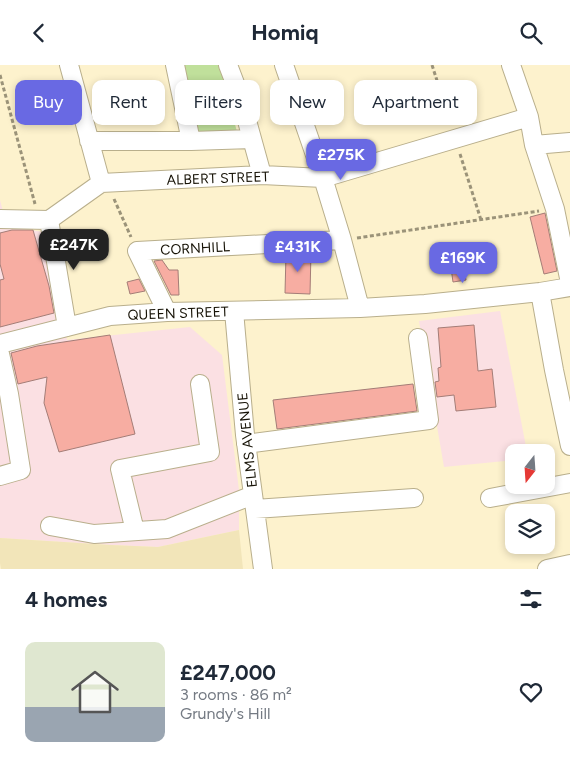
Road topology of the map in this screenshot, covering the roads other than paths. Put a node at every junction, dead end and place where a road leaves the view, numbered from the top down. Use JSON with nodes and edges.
{"nodes":[{"id":1,"x":69,"y":65,"type":"edge"},
{"id":2,"x":175,"y":65,"type":"edge"},
{"id":3,"x":228,"y":65,"type":"edge"},
{"id":4,"x":284,"y":65,"type":"edge"},
{"id":5,"x":511,"y":65,"type":"edge"},
{"id":6,"x":529,"y":117,"type":"junction"},
{"id":7,"x":252,"y":139,"type":"junction"},
{"id":8,"x":89,"y":141,"type":"junction"},
{"id":9,"x":191,"y":141,"type":"junction"},
{"id":10,"x":570,"y":142,"type":"edge"},
{"id":11,"x":534,"y":145,"type":"junction"},
{"id":12,"x":262,"y":175,"type":"junction"},
{"id":13,"x":323,"y":177,"type":"junction"},
{"id":14,"x":104,"y":183,"type":"junction"},
{"id":15,"x":0,"y":219,"type":"edge"},
{"id":16,"x":44,"y":219,"type":"junction"},
{"id":17,"x":342,"y":241,"type":"junction"},
{"id":18,"x":570,"y":283,"type":"edge"},
{"id":19,"x":570,"y":287,"type":"edge"},
{"id":20,"x":540,"y":292,"type":"junction"},
{"id":21,"x":360,"y":308,"type":"junction"},
{"id":22,"x":234,"y":311,"type":"junction"},
{"id":23,"x":167,"y":312,"type":"junction"},
{"id":24,"x":67,"y":327,"type":"junction"},
{"id":25,"x":418,"y":338,"type":"dead end"},
{"id":26,"x":0,"y":344,"type":"edge"},
{"id":27,"x":0,"y":354,"type":"edge"},
{"id":28,"x":562,"y":373,"type":"edge"},
{"id":29,"x":200,"y":384,"type":"dead end"},
{"id":30,"x":246,"y":444,"type":"junction"},
{"id":31,"x":570,"y":446,"type":"edge"},
{"id":32,"x":0,"y":476,"type":"edge"},
{"id":33,"x":570,"y":483,"type":"edge"},
{"id":34,"x":414,"y":499,"type":"dead end"},
{"id":35,"x":490,"y":499,"type":"dead end"},
{"id":36,"x":254,"y":502,"type":"junction"},
{"id":37,"x":50,"y":526,"type":"dead end"},
{"id":38,"x":134,"y":531,"type":"junction"},
{"id":39,"x":570,"y":564,"type":"edge"},
{"id":40,"x":263,"y":569,"type":"edge"},
{"id":41,"x":547,"y":569,"type":"edge"}],
"edges":[{"from":1,"to":8,"type":"street"},
{"from":2,"to":9,"type":"street"},
{"from":3,"to":7,"type":"street"},
{"from":4,"to":13,"type":"street"},
{"from":5,"to":6,"type":"street"},
{"from":6,"to":11,"type":"street"},
{"from":6,"to":13,"type":"street","name":"ALBERT STREET"},
{"from":7,"to":9,"type":"street"},
{"from":7,"to":12,"type":"street"},
{"from":8,"to":9,"type":"street"},
{"from":8,"to":14,"type":"street"},
{"from":10,"to":11,"type":"street"},
{"from":11,"to":18,"type":"street"},
{"from":12,"to":13,"type":"street","name":"ALBERT STREET"},
{"from":12,"to":14,"type":"street","name":"ALBERT STREET"},
{"from":13,"to":17,"type":"street"},
{"from":14,"to":16,"type":"street"},
{"from":15,"to":16,"type":"street"},
{"from":16,"to":24,"type":"street"},
{"from":17,"to":21,"type":"street"},
{"from":17,"to":23,"type":"street","name":"CORNHILL"},
{"from":19,"to":20,"type":"street","name":"QUEEN STREET"},
{"from":20,"to":21,"type":"street","name":"QUEEN STREET"},
{"from":20,"to":28,"type":"street"},
{"from":21,"to":22,"type":"street","name":"QUEEN STREET"},
{"from":22,"to":23,"type":"street","name":"QUEEN STREET"},
{"from":22,"to":30,"type":"street","name":"ELMS AVENUE"},
{"from":23,"to":24,"type":"street","name":"QUEEN STREET"},
{"from":24,"to":26,"type":"street","name":"QUEEN STREET"},
{"from":25,"to":30,"type":"street"},
{"from":27,"to":32,"type":"street"},
{"from":28,"to":31,"type":"street"},
{"from":29,"to":38,"type":"street"},
{"from":30,"to":36,"type":"street","name":"ELMS AVENUE"},
{"from":33,"to":35,"type":"street"},
{"from":34,"to":36,"type":"street"},
{"from":36,"to":38,"type":"street"},
{"from":36,"to":40,"type":"street","name":"ELMS AVENUE"},
{"from":37,"to":38,"type":"street"},
{"from":39,"to":41,"type":"street"}]}
